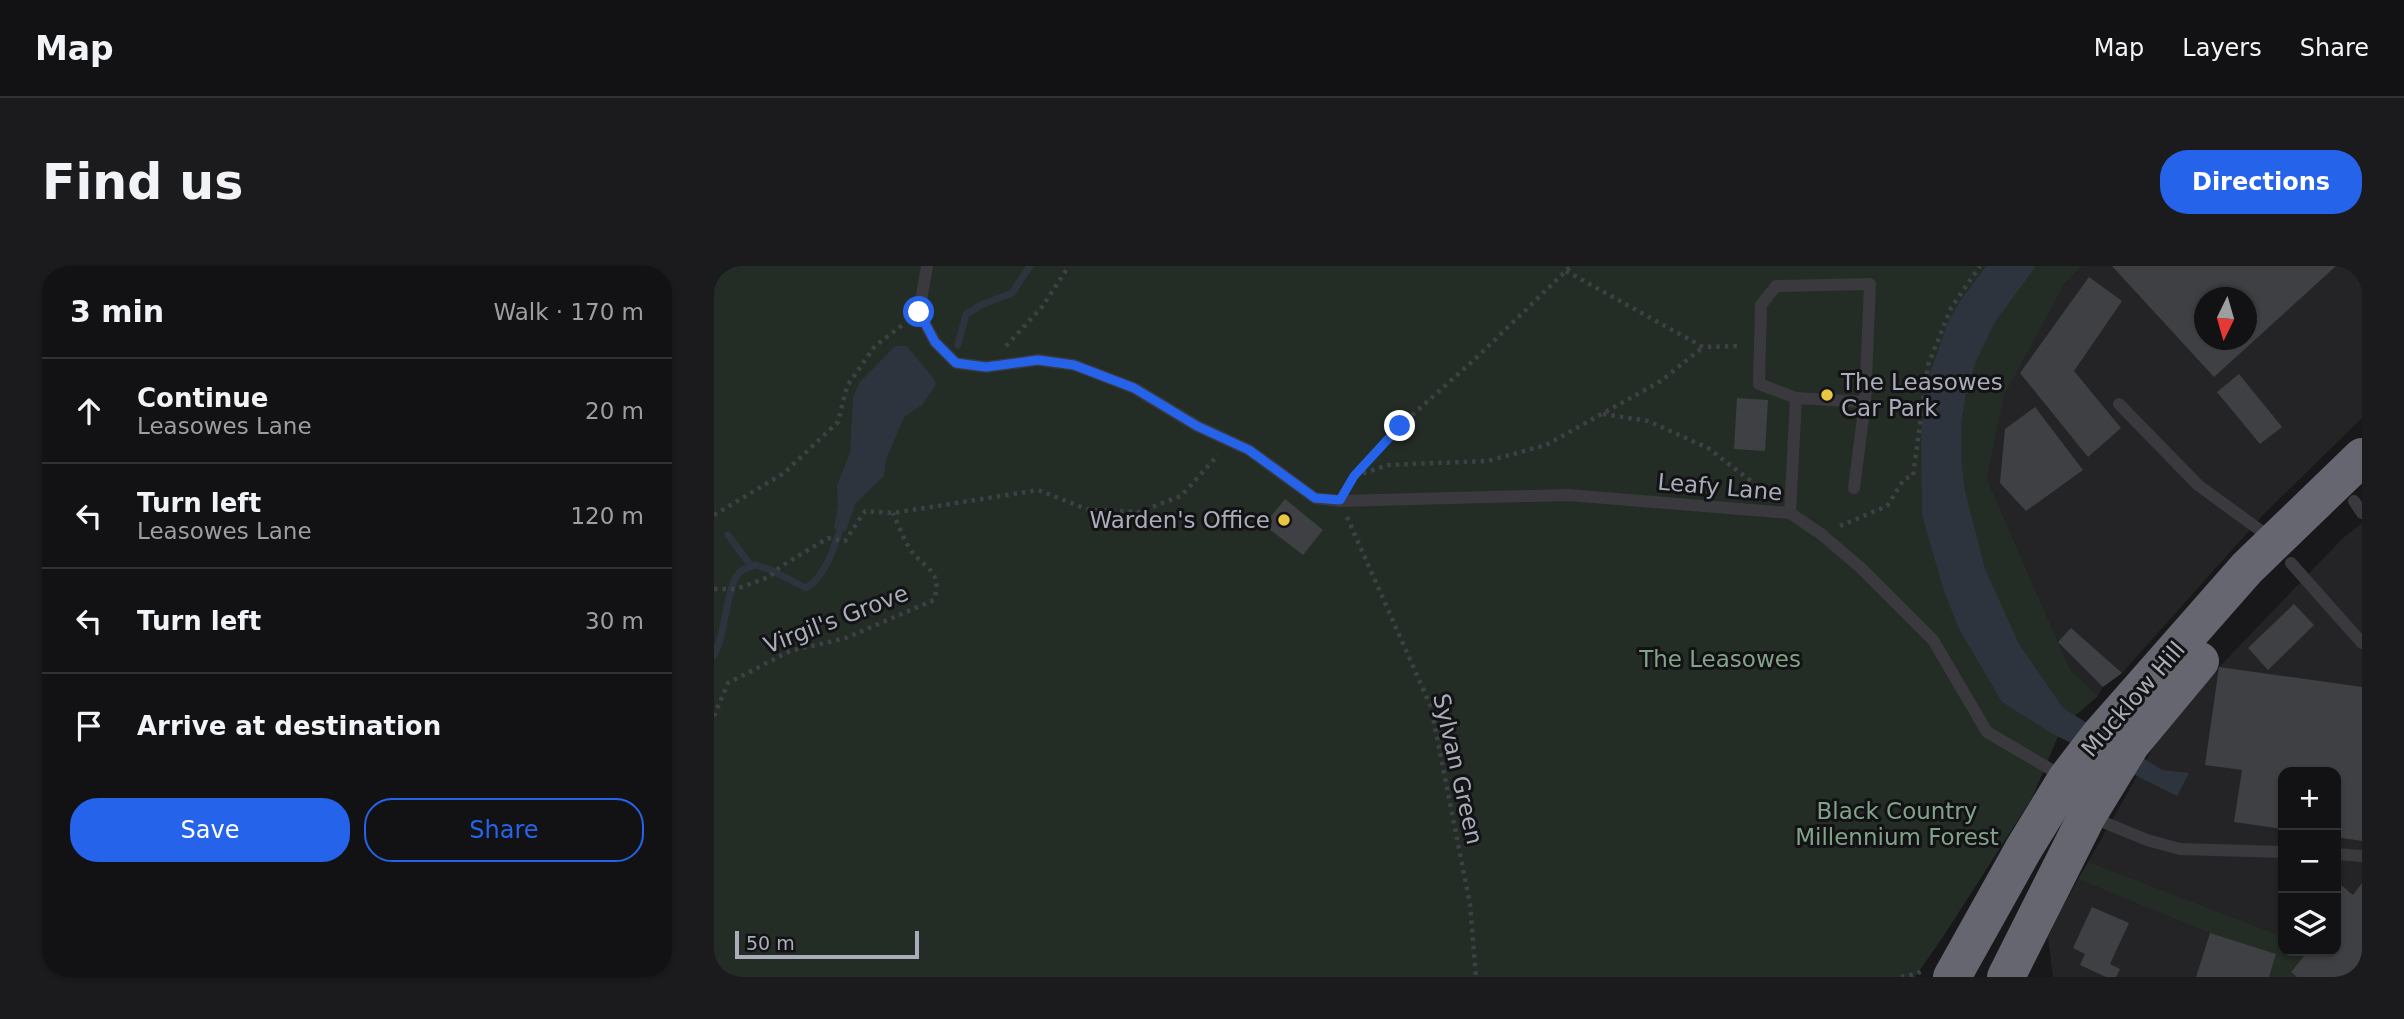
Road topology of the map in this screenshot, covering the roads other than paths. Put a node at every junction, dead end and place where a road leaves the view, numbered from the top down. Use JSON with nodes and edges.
{"nodes":[{"id":1,"x":927,"y":266,"type":"edge"},
{"id":2,"x":1796,"y":398,"type":"junction"},
{"id":3,"x":1866,"y":402,"type":"junction"},
{"id":4,"x":2119,"y":404,"type":"dead end"},
{"id":5,"x":2362,"y":457,"type":"edge"},
{"id":6,"x":1854,"y":488,"type":"dead end"},
{"id":7,"x":2359,"y":503,"type":"edge"},
{"id":8,"x":1790,"y":513,"type":"junction"},
{"id":9,"x":2283,"y":552,"type":"junction"},
{"id":10,"x":2362,"y":643,"type":"edge"},
{"id":11,"x":2067,"y":778,"type":"junction"},
{"id":12,"x":2087,"y":816,"type":"junction"},
{"id":13,"x":2278,"y":852,"type":"edge"},
{"id":14,"x":2341,"y":854,"type":"edge"},
{"id":15,"x":2362,"y":856,"type":"edge"},
{"id":16,"x":1952,"y":977,"type":"edge"},
{"id":17,"x":2006,"y":977,"type":"edge"}],
"edges":[{"from":1,"to":8,"type":"lane","name":"Leafy Lane"},
{"from":2,"to":3,"type":"lane"},
{"from":2,"to":3,"type":"lane"},
{"from":2,"to":8,"type":"lane"},
{"from":3,"to":6,"type":"lane"},
{"from":4,"to":9,"type":"lane"},
{"from":5,"to":9,"type":"highway","name":"Mucklow Hill"},
{"from":7,"to":9,"type":"highway","name":"Mucklow Hill"},
{"from":8,"to":11,"type":"lane","name":"Leafy Lane"},
{"from":9,"to":10,"type":"lane"},
{"from":9,"to":11,"type":"highway","name":"Mucklow Hill"},
{"from":9,"to":12,"type":"highway","name":"Mucklow Hill"},
{"from":11,"to":16,"type":"highway","name":"Mucklow Hill"},
{"from":12,"to":13,"type":"lane"},
{"from":12,"to":17,"type":"highway","name":"Mucklow Hill"},
{"from":14,"to":15,"type":"lane"}]}
